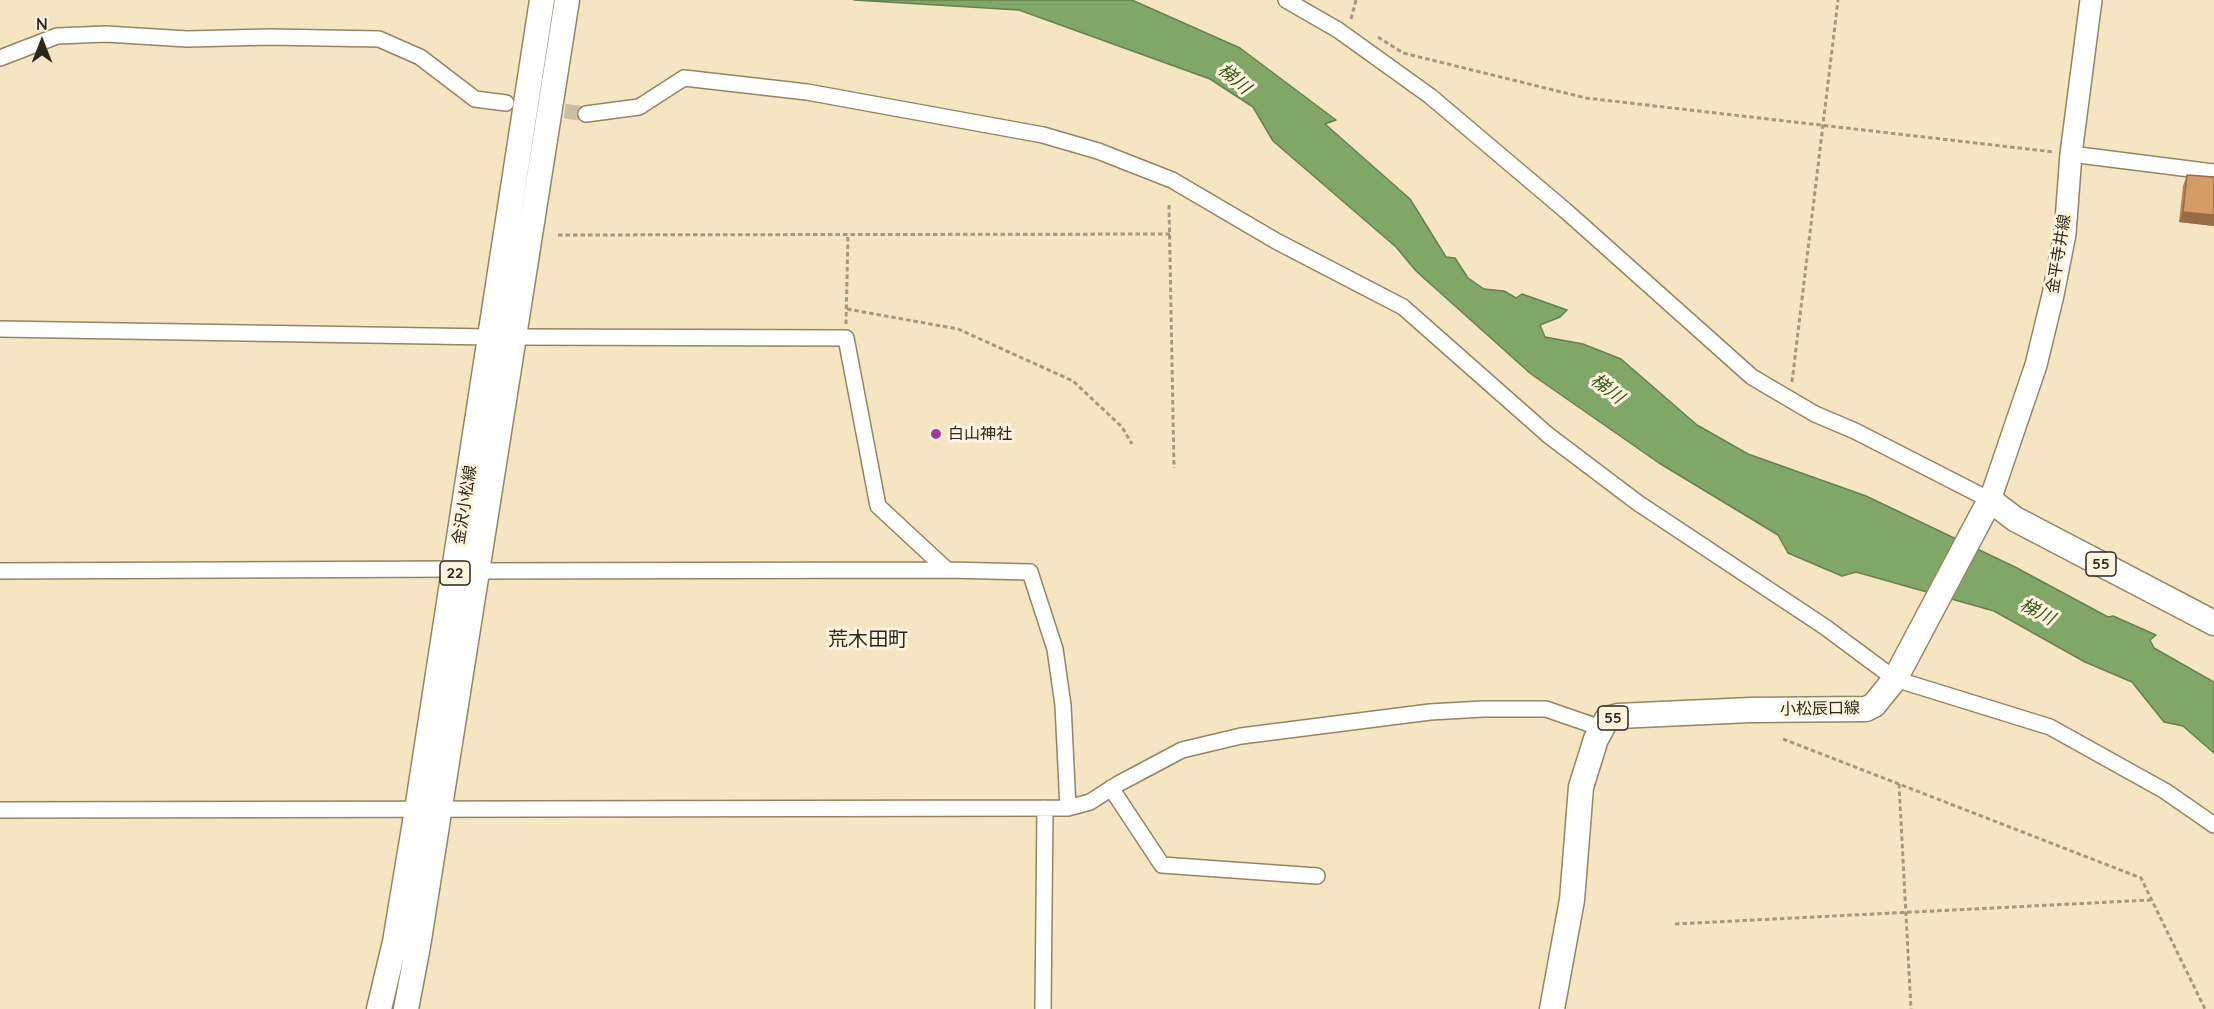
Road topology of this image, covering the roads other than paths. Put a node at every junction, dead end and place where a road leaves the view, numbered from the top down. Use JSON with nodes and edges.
{"nodes":[{"id":1,"x":542,"y":0,"type":"edge"},
{"id":2,"x":567,"y":0,"type":"edge"},
{"id":3,"x":1286,"y":0,"type":"edge"},
{"id":4,"x":2091,"y":0,"type":"edge"},
{"id":5,"x":0,"y":58,"type":"edge"},
{"id":6,"x":506,"y":103,"type":"dead end"},
{"id":7,"x":586,"y":114,"type":"tunnel mouth"},
{"id":8,"x":534,"y":137,"type":"junction"},
{"id":9,"x":2071,"y":154,"type":"junction"},
{"id":10,"x":2214,"y":172,"type":"edge"},
{"id":11,"x":0,"y":328,"type":"edge"},
{"id":12,"x":502,"y":337,"type":"junction"},
{"id":13,"x":1988,"y":504,"type":"junction"},
{"id":14,"x":466,"y":570,"type":"junction"},
{"id":15,"x":947,"y":570,"type":"junction"},
{"id":16,"x":0,"y":571,"type":"edge"},
{"id":17,"x":2214,"y":623,"type":"edge"},
{"id":18,"x":1896,"y":675,"type":"junction"},
{"id":19,"x":1601,"y":728,"type":"junction"},
{"id":20,"x":1111,"y":788,"type":"junction"},
{"id":21,"x":1045,"y":808,"type":"junction"},
{"id":22,"x":1068,"y":808,"type":"junction"},
{"id":23,"x":0,"y":810,"type":"edge"},
{"id":24,"x":428,"y":811,"type":"junction"},
{"id":25,"x":2214,"y":825,"type":"edge"},
{"id":26,"x":1317,"y":876,"type":"dead end"},
{"id":27,"x":380,"y":1009,"type":"edge"},
{"id":28,"x":406,"y":1009,"type":"edge"},
{"id":29,"x":1043,"y":1009,"type":"edge"},
{"id":30,"x":1552,"y":1009,"type":"edge"}],
"edges":[{"from":1,"to":8,"type":"main road","name":"金沢小松線","number":"22"},
{"from":2,"to":8,"type":"main road","name":"金沢小松線","number":"22"},
{"from":3,"to":13,"type":"street"},
{"from":4,"to":9,"type":"main road","name":"金平寺井線"},
{"from":5,"to":6,"type":"street"},
{"from":7,"to":18,"type":"street"},
{"from":8,"to":12,"type":"main road","name":"金沢小松線","number":"22"},
{"from":9,"to":10,"type":"street"},
{"from":9,"to":13,"type":"main road","name":"金平寺井線"},
{"from":11,"to":12,"type":"street"},
{"from":12,"to":14,"type":"main road","name":"金沢小松線","number":"22"},
{"from":12,"to":15,"type":"street"},
{"from":13,"to":17,"type":"main road","number":"55"},
{"from":13,"to":18,"type":"main road","name":"小松辰口線","number":"55"},
{"from":14,"to":15,"type":"street"},
{"from":14,"to":16,"type":"street"},
{"from":14,"to":24,"type":"main road","name":"金沢小松線","number":"22"},
{"from":15,"to":22,"type":"street"},
{"from":18,"to":19,"type":"main road","name":"小松辰口線","number":"55"},
{"from":18,"to":25,"type":"street"},
{"from":19,"to":20,"type":"street"},
{"from":19,"to":30,"type":"main road","number":"55"},
{"from":20,"to":22,"type":"street"},
{"from":20,"to":26,"type":"street"},
{"from":21,"to":22,"type":"street"},
{"from":21,"to":24,"type":"street"},
{"from":21,"to":29,"type":"street"},
{"from":23,"to":24,"type":"street"},
{"from":24,"to":27,"type":"main road","name":"金沢小松線","number":"22"},
{"from":24,"to":28,"type":"main road","name":"金沢小松線","number":"22"}]}
